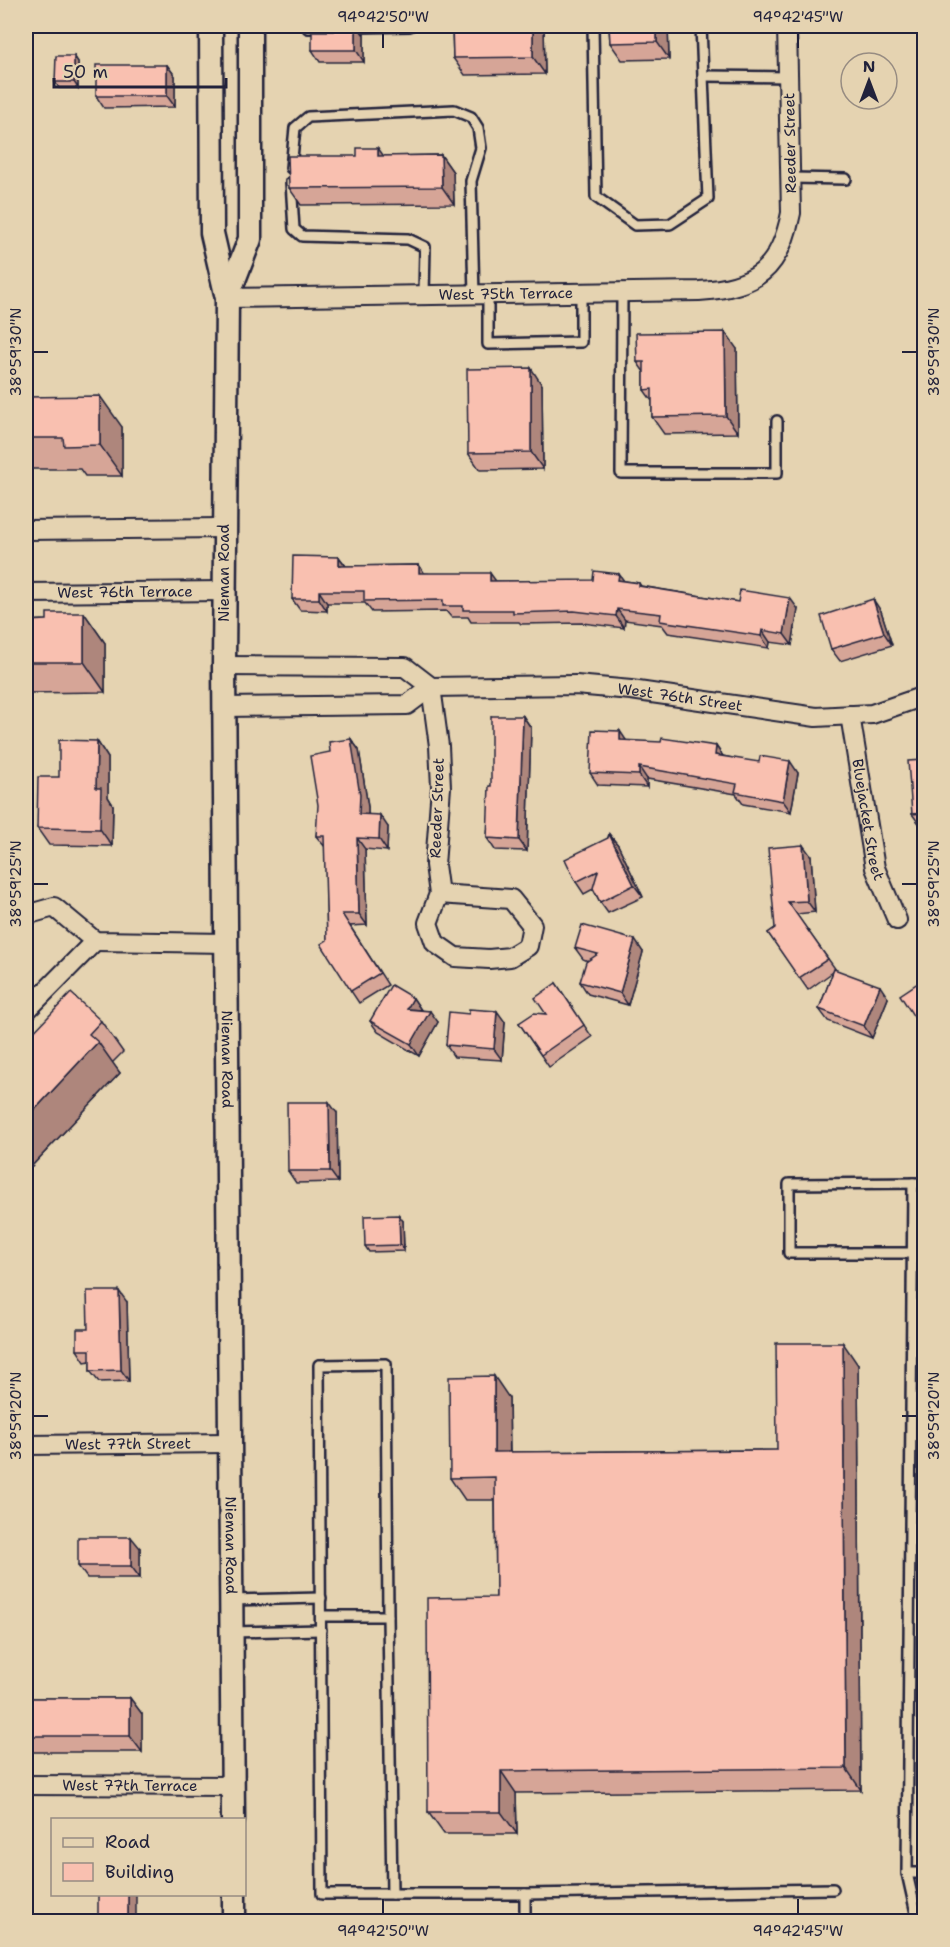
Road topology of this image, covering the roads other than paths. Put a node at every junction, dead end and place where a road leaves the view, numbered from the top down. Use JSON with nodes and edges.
{"nodes":[{"id":1,"x":211,"y":26,"type":"edge"},
{"id":2,"x":250,"y":26,"type":"edge"},
{"id":3,"x":308,"y":26,"type":"edge"},
{"id":4,"x":410,"y":26,"type":"edge"},
{"id":5,"x":593,"y":26,"type":"edge"},
{"id":6,"x":701,"y":26,"type":"edge"},
{"id":7,"x":787,"y":26,"type":"edge"},
{"id":8,"x":703,"y":76,"type":"junction"},
{"id":9,"x":789,"y":77,"type":"junction"},
{"id":10,"x":792,"y":178,"type":"junction"},
{"id":11,"x":846,"y":179,"type":"dead end"},
{"id":12,"x":776,"y":258,"type":"joint"},
{"id":13,"x":581,"y":293,"type":"junction"},
{"id":14,"x":622,"y":293,"type":"junction"},
{"id":15,"x":481,"y":294,"type":"junction"},
{"id":16,"x":424,"y":295,"type":"junction"},
{"id":17,"x":227,"y":298,"type":"junction"},
{"id":18,"x":777,"y":421,"type":"dead end"},
{"id":19,"x":224,"y":528,"type":"junction"},
{"id":20,"x":26,"y":530,"type":"edge"},
{"id":21,"x":224,"y":591,"type":"junction"},
{"id":22,"x":26,"y":593,"type":"edge"},
{"id":23,"x":224,"y":666,"type":"junction"},
{"id":24,"x":431,"y":687,"type":"junction"},
{"id":25,"x":924,"y":696,"type":"edge"},
{"id":26,"x":225,"y":707,"type":"junction"},
{"id":27,"x":850,"y":716,"type":"junction"},
{"id":28,"x":439,"y":894,"type":"junction"},
{"id":29,"x":26,"y":915,"type":"edge"},
{"id":30,"x":897,"y":920,"type":"dead end"},
{"id":31,"x":95,"y":941,"type":"junction"},
{"id":32,"x":227,"y":943,"type":"junction"},
{"id":33,"x":26,"y":1011,"type":"edge"},
{"id":34,"x":913,"y":1184,"type":"junction"},
{"id":35,"x":924,"y":1184,"type":"edge"},
{"id":36,"x":912,"y":1253,"type":"junction"},
{"id":37,"x":230,"y":1443,"type":"junction"},
{"id":38,"x":26,"y":1445,"type":"edge"},
{"id":39,"x":321,"y":1598,"type":"junction"},
{"id":40,"x":231,"y":1600,"type":"junction"},
{"id":41,"x":321,"y":1616,"type":"junction"},
{"id":42,"x":388,"y":1616,"type":"junction"},
{"id":43,"x":321,"y":1630,"type":"junction"},
{"id":44,"x":232,"y":1632,"type":"junction"},
{"id":45,"x":26,"y":1785,"type":"edge"},
{"id":46,"x":233,"y":1786,"type":"junction"},
{"id":47,"x":233,"y":1818,"type":"edge"},
{"id":48,"x":908,"y":1873,"type":"junction"},
{"id":49,"x":924,"y":1873,"type":"edge"},
{"id":50,"x":833,"y":1889,"type":"dead end"},
{"id":51,"x":392,"y":1894,"type":"junction"},
{"id":52,"x":525,"y":1894,"type":"junction"},
{"id":53,"x":234,"y":1896,"type":"edge"},
{"id":54,"x":234,"y":1922,"type":"edge"},
{"id":55,"x":525,"y":1922,"type":"edge"},
{"id":56,"x":918,"y":1922,"type":"edge"}],
"edges":[{"from":1,"to":17,"type":"street","name":"Nieman Road"},
{"from":2,"to":17,"type":"street","name":"Nieman Road"},
{"from":3,"to":4,"type":"lane"},
{"from":5,"to":8,"type":"lane"},
{"from":6,"to":8,"type":"lane"},
{"from":7,"to":9,"type":"street","name":"Reeder Street"},
{"from":8,"to":9,"type":"lane"},
{"from":9,"to":10,"type":"street","name":"Reeder Street"},
{"from":10,"to":11,"type":"lane"},
{"from":10,"to":12,"type":"street","name":"Reeder Street"},
{"from":12,"to":14,"type":"street","name":"West 75th Terrace"},
{"from":13,"to":14,"type":"street","name":"West 75th Terrace"},
{"from":13,"to":15,"type":"street","name":"West 75th Terrace"},
{"from":13,"to":15,"type":"lane"},
{"from":14,"to":18,"type":"lane"},
{"from":15,"to":16,"type":"street","name":"West 75th Terrace"},
{"from":15,"to":16,"type":"lane"},
{"from":16,"to":17,"type":"street","name":"West 75th Terrace"},
{"from":17,"to":19,"type":"street","name":"Nieman Road"},
{"from":19,"to":20,"type":"street"},
{"from":19,"to":21,"type":"street","name":"Nieman Road"},
{"from":21,"to":22,"type":"street","name":"West 76th Terrace"},
{"from":21,"to":23,"type":"street","name":"Nieman Road"},
{"from":23,"to":24,"type":"street"},
{"from":23,"to":26,"type":"street","name":"Nieman Road"},
{"from":24,"to":26,"type":"street"},
{"from":24,"to":27,"type":"street","name":"West 76th Street"},
{"from":24,"to":28,"type":"street","name":"Reeder Street"},
{"from":25,"to":27,"type":"street","name":"West 76th Street"},
{"from":26,"to":32,"type":"street","name":"Nieman Road"},
{"from":27,"to":30,"type":"street","name":"Bluejacket Street"},
{"from":28,"to":28,"type":"street","name":"Reeder Street"},
{"from":29,"to":31,"type":"street"},
{"from":31,"to":32,"type":"street"},
{"from":31,"to":33,"type":"street"},
{"from":32,"to":37,"type":"street","name":"Nieman Road"},
{"from":34,"to":35,"type":"lane"},
{"from":34,"to":36,"type":"lane"},
{"from":34,"to":36,"type":"lane"},
{"from":36,"to":48,"type":"lane"},
{"from":37,"to":38,"type":"street","name":"West 77th Street"},
{"from":37,"to":40,"type":"street","name":"Nieman Road"},
{"from":39,"to":40,"type":"lane"},
{"from":39,"to":41,"type":"lane"},
{"from":39,"to":42,"type":"lane"},
{"from":40,"to":44,"type":"street","name":"Nieman Road"},
{"from":41,"to":42,"type":"lane"},
{"from":41,"to":43,"type":"lane"},
{"from":42,"to":51,"type":"lane"},
{"from":43,"to":44,"type":"lane"},
{"from":43,"to":51,"type":"lane"},
{"from":44,"to":46,"type":"street","name":"Nieman Road"},
{"from":45,"to":46,"type":"street","name":"West 77th Terrace"},
{"from":46,"to":47,"type":"street","name":"Nieman Road"},
{"from":48,"to":49,"type":"lane"},
{"from":48,"to":56,"type":"lane"},
{"from":50,"to":52,"type":"lane"},
{"from":51,"to":52,"type":"lane"},
{"from":52,"to":55,"type":"lane"},
{"from":53,"to":54,"type":"street"}]}
